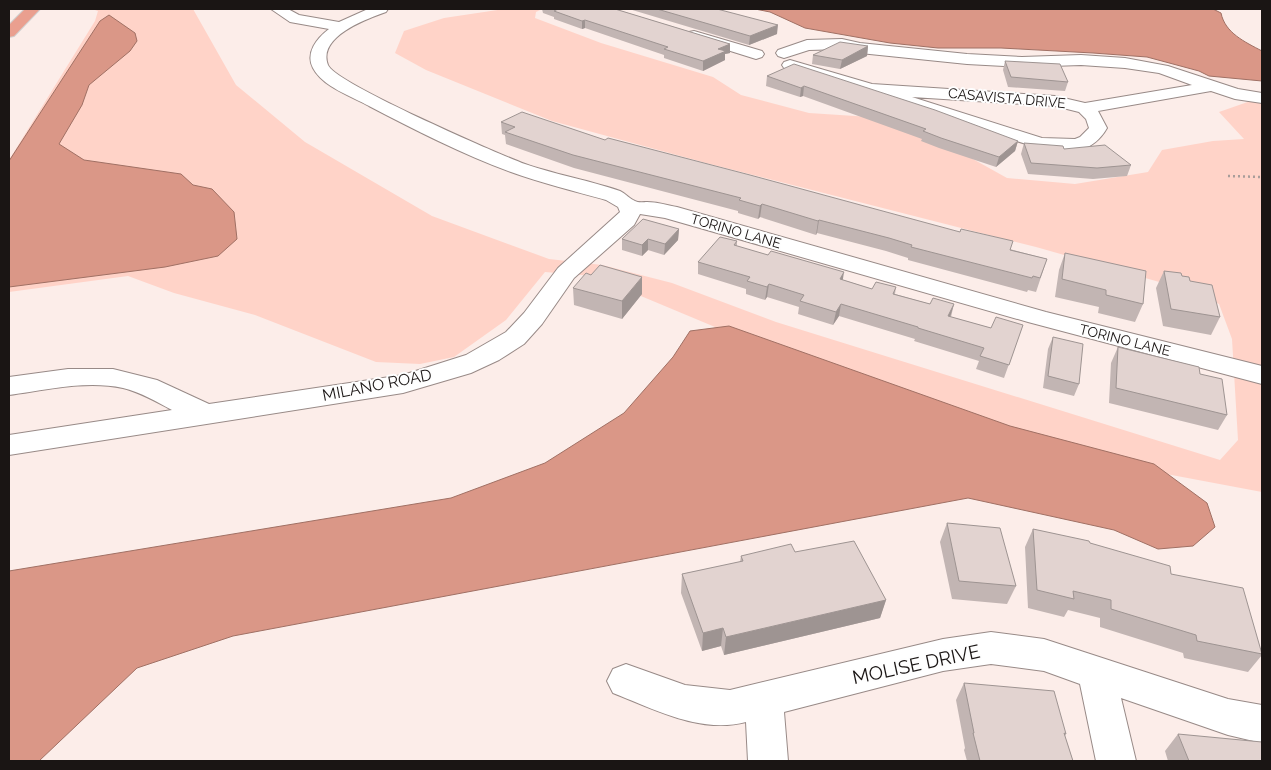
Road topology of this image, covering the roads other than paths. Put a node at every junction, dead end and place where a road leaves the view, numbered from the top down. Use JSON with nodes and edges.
{"nodes":[{"id":1,"x":32,"y":9,"type":"edge"},
{"id":2,"x":278,"y":9,"type":"edge"},
{"id":3,"x":381,"y":9,"type":"edge"},
{"id":4,"x":341,"y":27,"type":"junction"},
{"id":5,"x":683,"y":31,"type":"edge"},
{"id":6,"x":9,"y":33,"type":"edge"},
{"id":7,"x":774,"y":61,"type":"junction"},
{"id":8,"x":1209,"y":86,"type":"junction"},
{"id":9,"x":871,"y":89,"type":"junction"},
{"id":10,"x":1262,"y":98,"type":"edge"},
{"id":11,"x":1085,"y":108,"type":"junction"},
{"id":12,"x":629,"y":208,"type":"junction"},
{"id":13,"x":1262,"y":375,"type":"edge"},
{"id":14,"x":9,"y":386,"type":"edge"},
{"id":15,"x":205,"y":414,"type":"junction"},
{"id":16,"x":9,"y":445,"type":"edge"},
{"id":17,"x":1096,"y":672,"type":"junction"},
{"id":18,"x":626,"y":681,"type":"dead end"},
{"id":19,"x":764,"y":699,"type":"junction"},
{"id":20,"x":1262,"y":724,"type":"edge"},
{"id":21,"x":768,"y":761,"type":"edge"},
{"id":22,"x":1116,"y":761,"type":"edge"}],
"edges":[{"from":1,"to":6,"type":"main road"},
{"from":2,"to":4,"type":"street"},
{"from":3,"to":4,"type":"street"},
{"from":4,"to":12,"type":"street"},
{"from":5,"to":7,"type":"street","name":"CASAVISTA DRIVE"},
{"from":7,"to":8,"type":"street"},
{"from":7,"to":9,"type":"street","name":"CASAVISTA DRIVE"},
{"from":8,"to":10,"type":"street"},
{"from":8,"to":11,"type":"street"},
{"from":9,"to":11,"type":"street","name":"CASAVISTA DRIVE"},
{"from":9,"to":11,"type":"street","name":"CASAVISTA DRIVE"},
{"from":12,"to":13,"type":"street","name":"TORINO LANE"},
{"from":12,"to":15,"type":"street","name":"MILANO ROAD"},
{"from":14,"to":15,"type":"street"},
{"from":15,"to":16,"type":"street","name":"MILANO ROAD"},
{"from":17,"to":19,"type":"street","name":"MOLISE DRIVE"},
{"from":17,"to":20,"type":"street","name":"MOLISE DRIVE"},
{"from":17,"to":22,"type":"street"},
{"from":18,"to":19,"type":"street","name":"MOLISE DRIVE"},
{"from":19,"to":21,"type":"street"}]}
